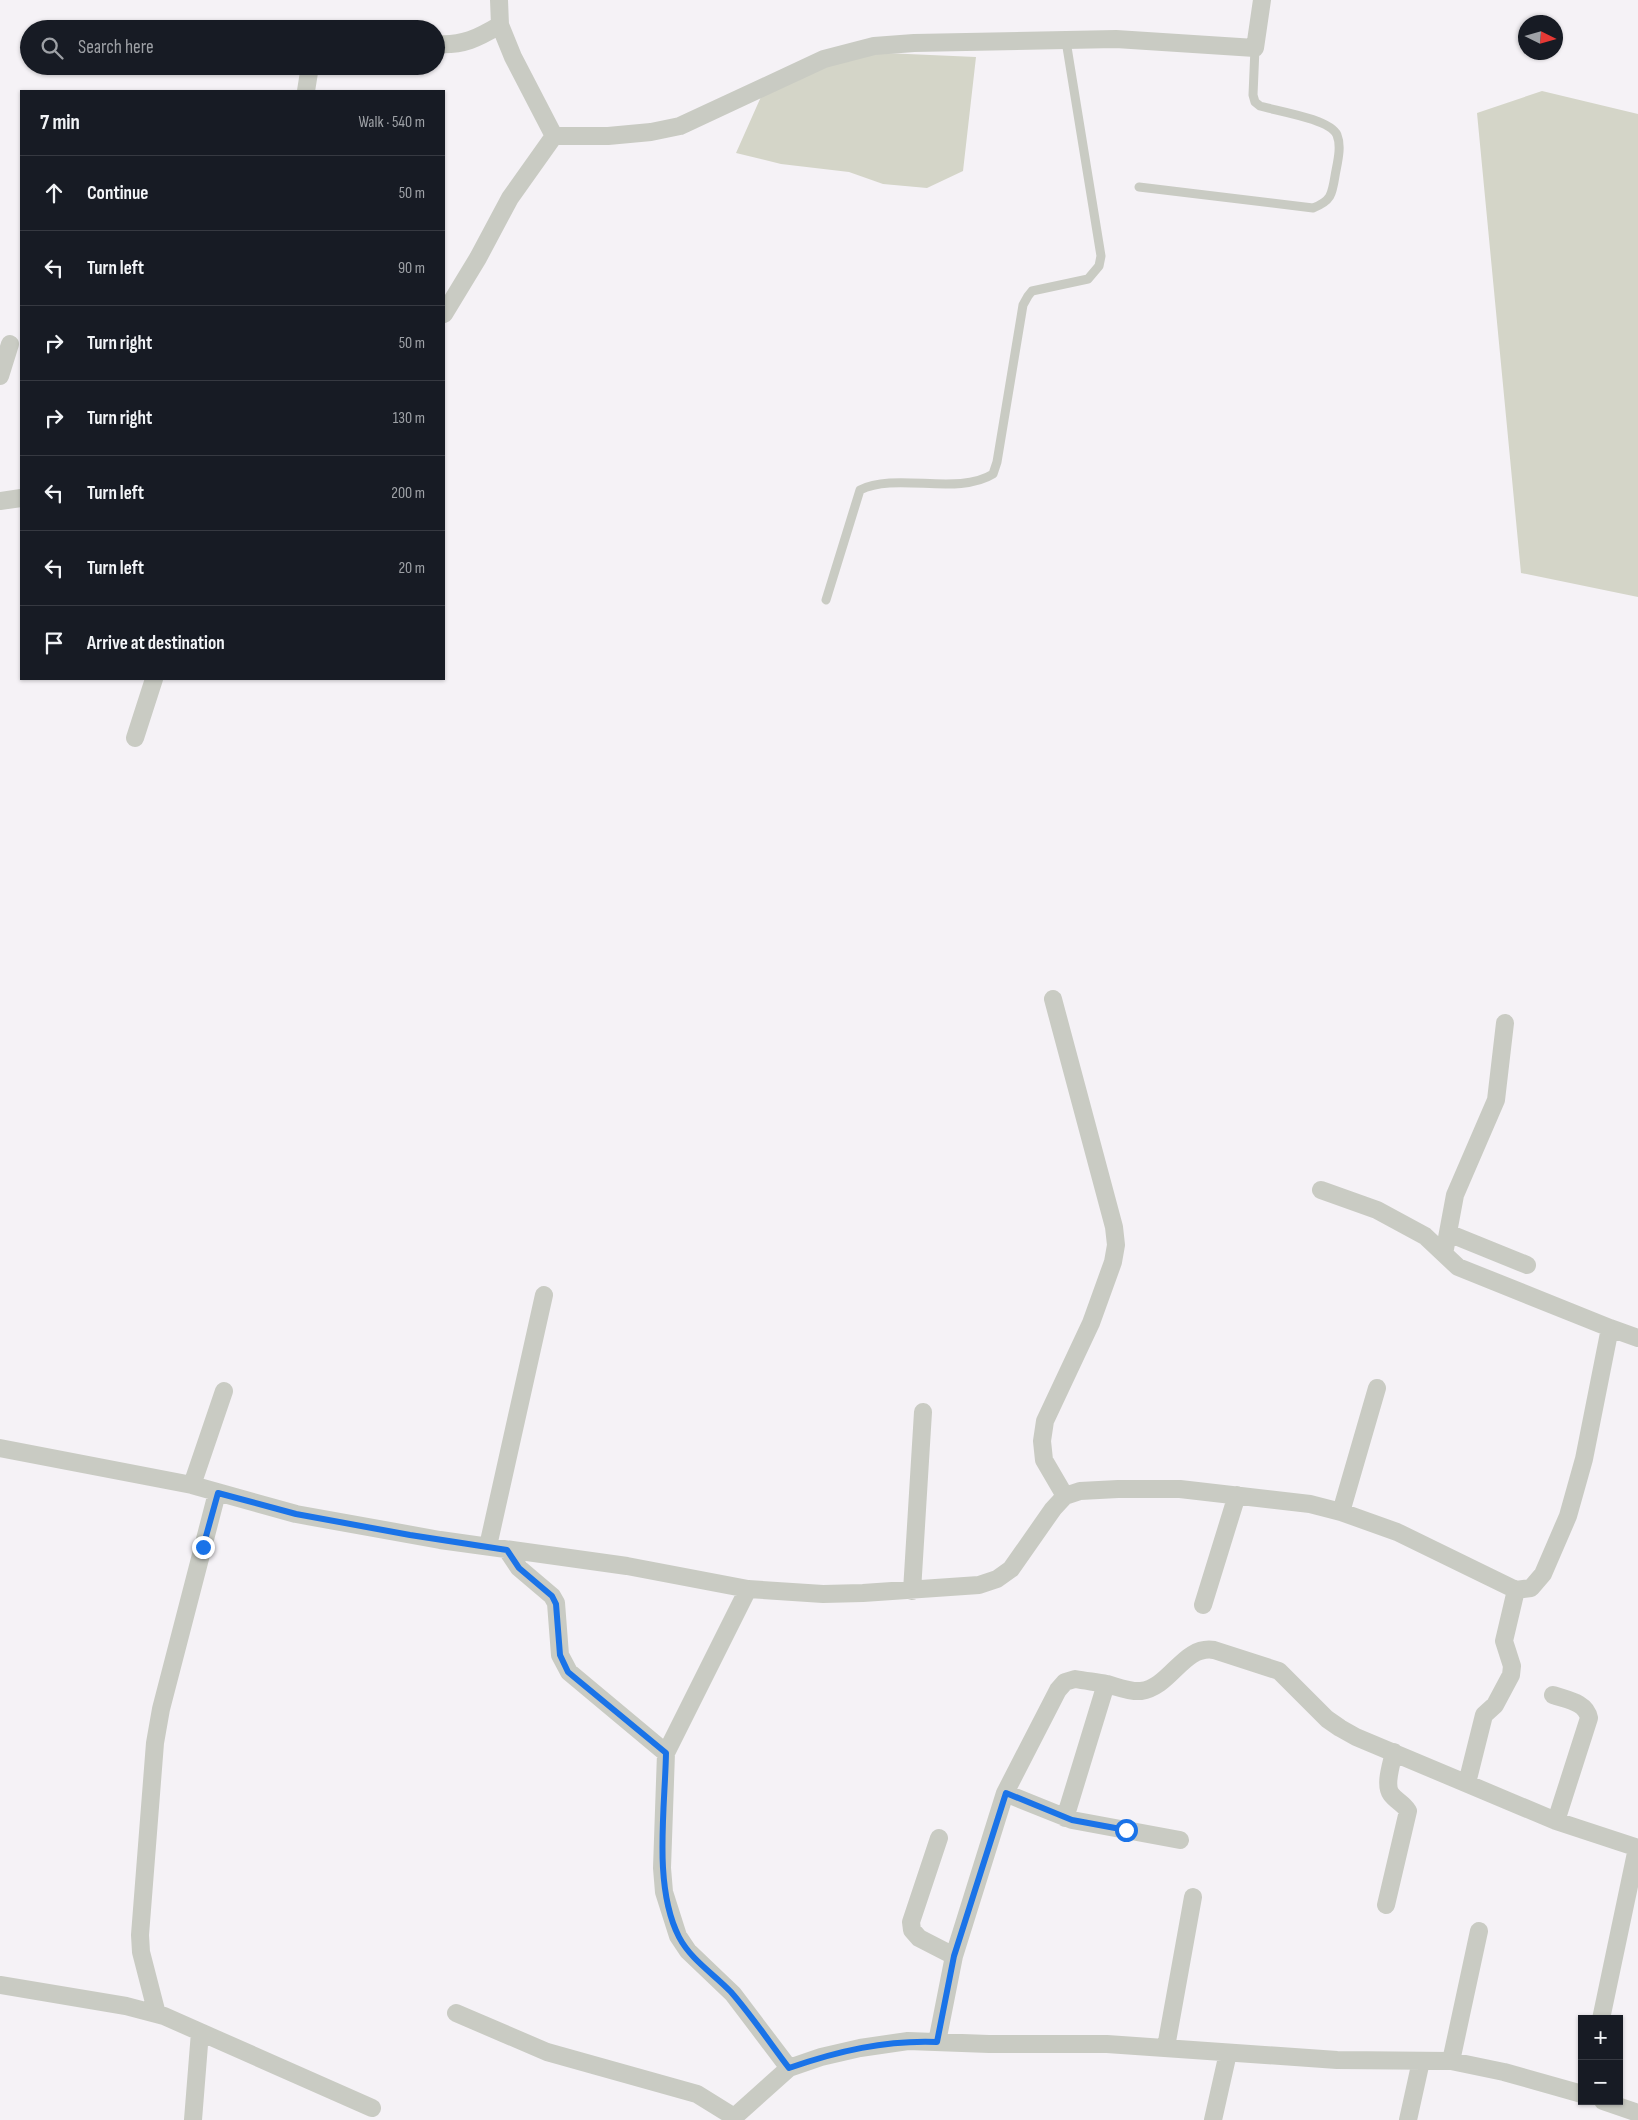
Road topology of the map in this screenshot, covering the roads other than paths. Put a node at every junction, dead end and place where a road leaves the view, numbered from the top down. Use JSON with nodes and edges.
{"nodes":[{"id":1,"x":500,"y":0,"type":"edge"},
{"id":2,"x":1262,"y":0,"type":"edge"},
{"id":3,"x":500,"y":25,"type":"junction"},
{"id":4,"x":1066,"y":41,"type":"junction"},
{"id":5,"x":445,"y":45,"type":"edge"},
{"id":6,"x":1255,"y":48,"type":"junction"},
{"id":7,"x":309,"y":75,"type":"edge"},
{"id":8,"x":306,"y":90,"type":"edge"},
{"id":9,"x":554,"y":136,"type":"junction"},
{"id":10,"x":1139,"y":187,"type":"dead end"},
{"id":11,"x":445,"y":312,"type":"edge"},
{"id":12,"x":10,"y":344,"type":"dead end"},
{"id":13,"x":0,"y":376,"type":"edge"},
{"id":14,"x":20,"y":498,"type":"edge"},
{"id":15,"x":0,"y":500,"type":"edge"},
{"id":16,"x":826,"y":600,"type":"dead end"},
{"id":17,"x":154,"y":680,"type":"edge"},
{"id":18,"x":135,"y":738,"type":"dead end"},
{"id":19,"x":1053,"y":999,"type":"dead end"},
{"id":20,"x":1505,"y":1023,"type":"dead end"},
{"id":21,"x":1321,"y":1190,"type":"dead end"},
{"id":22,"x":1448,"y":1233,"type":"junction"},
{"id":23,"x":1444,"y":1254,"type":"junction"},
{"id":24,"x":1527,"y":1264,"type":"dead end"},
{"id":25,"x":544,"y":1295,"type":"dead end"},
{"id":26,"x":1610,"y":1328,"type":"junction"},
{"id":27,"x":1638,"y":1338,"type":"edge"},
{"id":28,"x":1377,"y":1388,"type":"dead end"},
{"id":29,"x":224,"y":1391,"type":"dead end"},
{"id":30,"x":922,"y":1412,"type":"dead end"},
{"id":31,"x":0,"y":1448,"type":"edge"},
{"id":32,"x":192,"y":1485,"type":"junction"},
{"id":33,"x":218,"y":1493,"type":"junction"},
{"id":34,"x":1237,"y":1495,"type":"junction"},
{"id":35,"x":1065,"y":1496,"type":"junction"},
{"id":36,"x":1341,"y":1512,"type":"junction"},
{"id":37,"x":488,"y":1546,"type":"junction"},
{"id":38,"x":507,"y":1550,"type":"junction"},
{"id":39,"x":748,"y":1589,"type":"junction"},
{"id":40,"x":1516,"y":1590,"type":"junction"},
{"id":41,"x":912,"y":1591,"type":"junction"},
{"id":42,"x":1203,"y":1605,"type":"dead end"},
{"id":43,"x":1106,"y":1684,"type":"junction"},
{"id":44,"x":1553,"y":1695,"type":"dead end"},
{"id":45,"x":1394,"y":1752,"type":"junction"},
{"id":46,"x":666,"y":1753,"type":"junction"},
{"id":47,"x":1466,"y":1783,"type":"junction"},
{"id":48,"x":1006,"y":1793,"type":"junction"},
{"id":49,"x":1065,"y":1818,"type":"junction"},
{"id":50,"x":1556,"y":1821,"type":"junction"},
{"id":51,"x":939,"y":1838,"type":"dead end"},
{"id":52,"x":1180,"y":1840,"type":"dead end"},
{"id":53,"x":1637,"y":1848,"type":"edge"},
{"id":54,"x":1193,"y":1897,"type":"dead end"},
{"id":55,"x":1386,"y":1905,"type":"dead end"},
{"id":56,"x":1479,"y":1931,"type":"dead end"},
{"id":57,"x":954,"y":1956,"type":"junction"},
{"id":58,"x":0,"y":1984,"type":"edge"},
{"id":59,"x":456,"y":2013,"type":"dead end"},
{"id":60,"x":157,"y":2014,"type":"junction"},
{"id":61,"x":1602,"y":2015,"type":"edge"},
{"id":62,"x":200,"y":2032,"type":"junction"},
{"id":63,"x":937,"y":2042,"type":"junction"},
{"id":64,"x":1166,"y":2047,"type":"junction"},
{"id":65,"x":1228,"y":2053,"type":"junction"},
{"id":66,"x":1421,"y":2061,"type":"junction"},
{"id":67,"x":1452,"y":2061,"type":"junction"},
{"id":68,"x":789,"y":2068,"type":"junction"},
{"id":69,"x":1578,"y":2093,"type":"edge"},
{"id":70,"x":1615,"y":2105,"type":"edge"},
{"id":71,"x":372,"y":2108,"type":"dead end"},
{"id":72,"x":1638,"y":2113,"type":"edge"},
{"id":73,"x":732,"y":2119,"type":"edge"},
{"id":74,"x":193,"y":2120,"type":"edge"},
{"id":75,"x":1213,"y":2120,"type":"edge"},
{"id":76,"x":1408,"y":2120,"type":"edge"}],
"edges":[{"from":1,"to":3,"type":"street"},
{"from":2,"to":6,"type":"street"},
{"from":3,"to":5,"type":"street"},
{"from":3,"to":9,"type":"street"},
{"from":4,"to":6,"type":"street"},
{"from":4,"to":9,"type":"street"},
{"from":4,"to":16,"type":"lane"},
{"from":6,"to":10,"type":"lane"},
{"from":7,"to":8,"type":"street"},
{"from":9,"to":11,"type":"street"},
{"from":12,"to":13,"type":"street"},
{"from":14,"to":15,"type":"street"},
{"from":17,"to":18,"type":"street"},
{"from":19,"to":35,"type":"street"},
{"from":20,"to":22,"type":"street"},
{"from":21,"to":23,"type":"street"},
{"from":22,"to":23,"type":"street"},
{"from":22,"to":24,"type":"street"},
{"from":23,"to":26,"type":"street"},
{"from":25,"to":37,"type":"street"},
{"from":26,"to":27,"type":"street"},
{"from":26,"to":40,"type":"street"},
{"from":28,"to":36,"type":"street"},
{"from":29,"to":32,"type":"street"},
{"from":30,"to":41,"type":"street"},
{"from":31,"to":32,"type":"street"},
{"from":32,"to":33,"type":"street"},
{"from":33,"to":37,"type":"street"},
{"from":33,"to":60,"type":"street"},
{"from":34,"to":35,"type":"street"},
{"from":34,"to":36,"type":"street"},
{"from":34,"to":42,"type":"street"},
{"from":35,"to":41,"type":"street"},
{"from":36,"to":40,"type":"street"},
{"from":37,"to":38,"type":"street"},
{"from":38,"to":39,"type":"street"},
{"from":38,"to":46,"type":"street"},
{"from":39,"to":41,"type":"street"},
{"from":39,"to":46,"type":"street"},
{"from":40,"to":47,"type":"street"},
{"from":43,"to":45,"type":"street"},
{"from":43,"to":48,"type":"street"},
{"from":43,"to":49,"type":"street"},
{"from":44,"to":50,"type":"street"},
{"from":45,"to":47,"type":"street"},
{"from":45,"to":55,"type":"street"},
{"from":46,"to":68,"type":"street"},
{"from":47,"to":50,"type":"street"},
{"from":48,"to":49,"type":"street"},
{"from":48,"to":57,"type":"street"},
{"from":49,"to":52,"type":"street"},
{"from":50,"to":53,"type":"street"},
{"from":51,"to":57,"type":"street"},
{"from":53,"to":61,"type":"street"},
{"from":54,"to":64,"type":"street"},
{"from":56,"to":67,"type":"street"},
{"from":57,"to":63,"type":"street"},
{"from":58,"to":60,"type":"street"},
{"from":59,"to":73,"type":"street"},
{"from":60,"to":62,"type":"street"},
{"from":62,"to":71,"type":"street"},
{"from":62,"to":74,"type":"street"},
{"from":63,"to":64,"type":"street"},
{"from":63,"to":68,"type":"street"},
{"from":64,"to":65,"type":"street"},
{"from":65,"to":66,"type":"street"},
{"from":65,"to":75,"type":"street"},
{"from":66,"to":67,"type":"street"},
{"from":66,"to":76,"type":"street"},
{"from":67,"to":69,"type":"street"},
{"from":68,"to":73,"type":"street"},
{"from":70,"to":72,"type":"street"}]}
